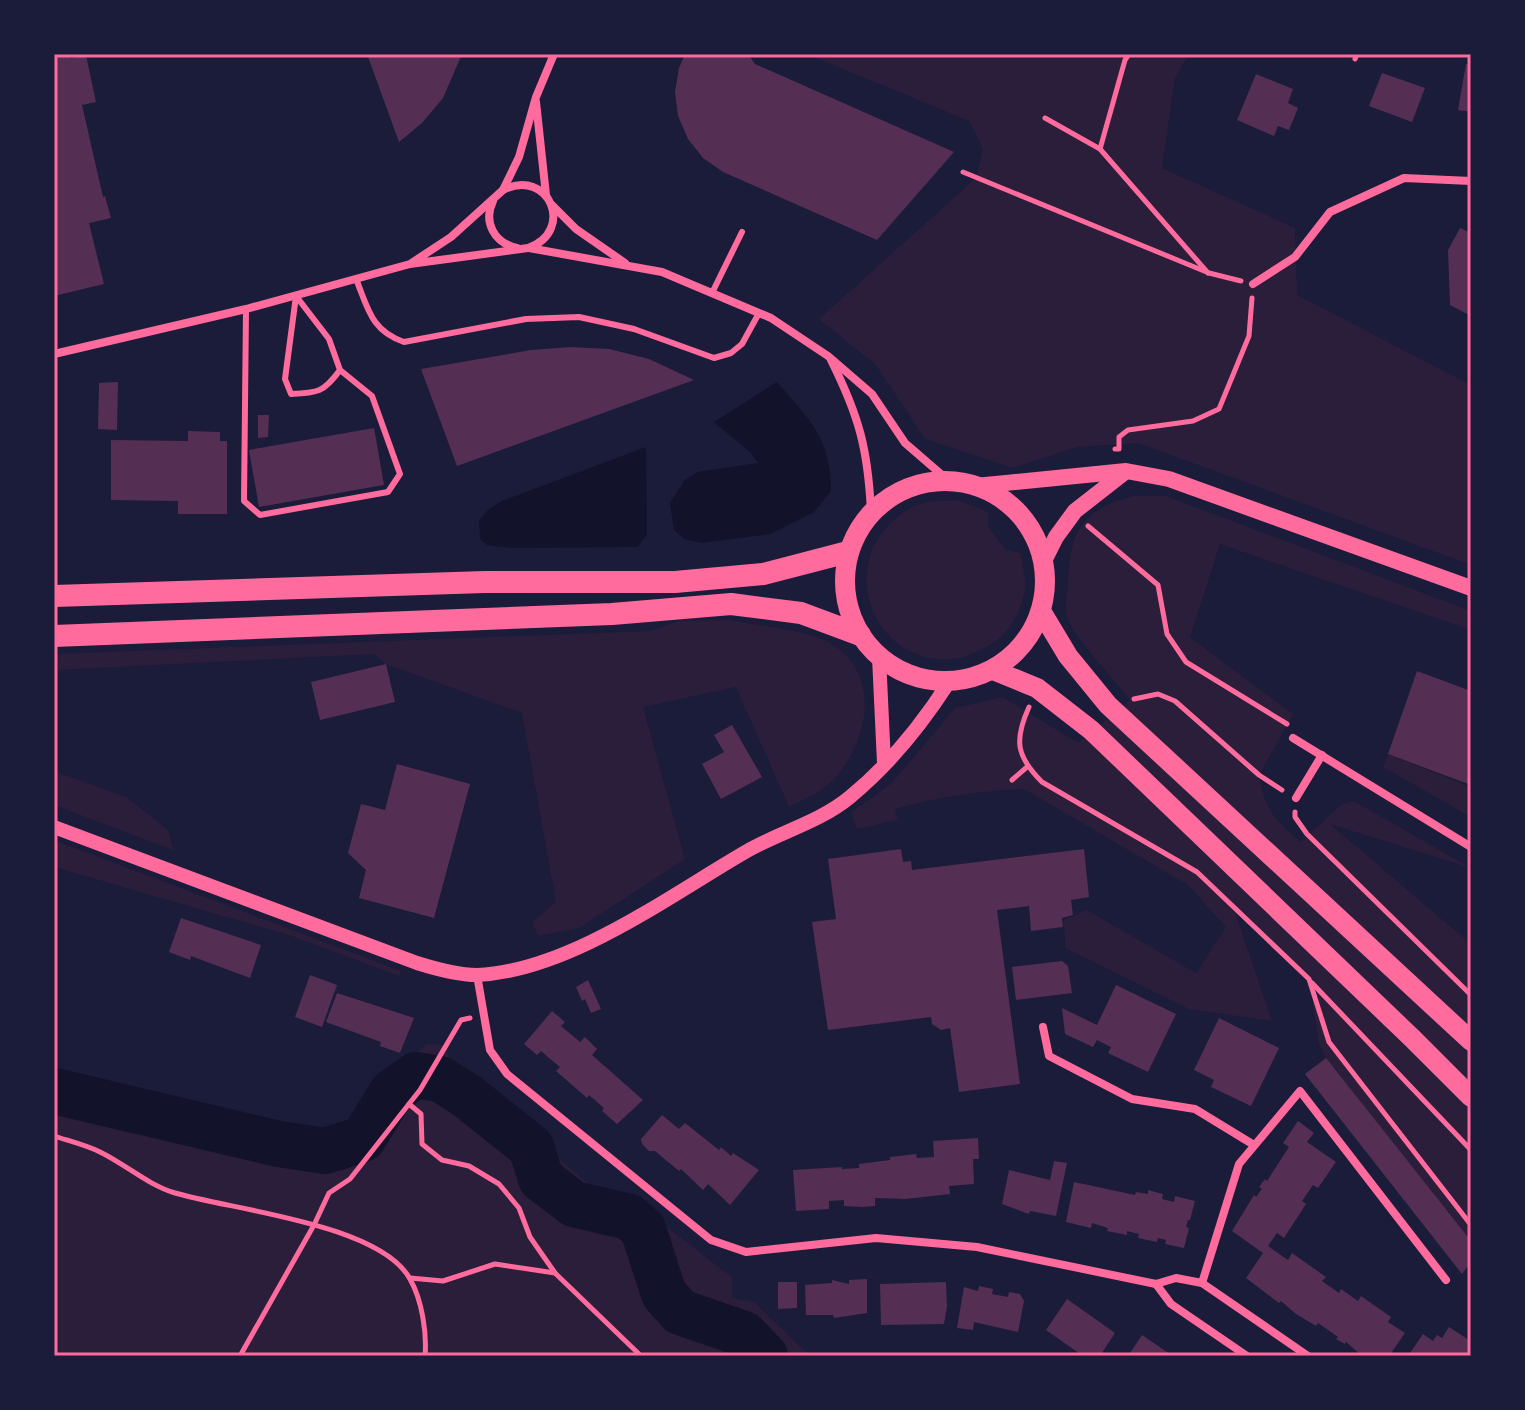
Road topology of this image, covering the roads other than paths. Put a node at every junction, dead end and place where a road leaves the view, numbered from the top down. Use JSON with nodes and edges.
{"nodes":[{"id":1,"x":554,"y":54,"type":"edge"},
{"id":2,"x":536,"y":97,"type":"junction"},
{"id":3,"x":1471,"y":181,"type":"edge"},
{"id":4,"x":503,"y":190,"type":"junction"},
{"id":5,"x":495,"y":197,"type":"junction"},
{"id":6,"x":548,"y":200,"type":"junction"},
{"id":7,"x":742,"y":232,"type":"dead end"},
{"id":8,"x":524,"y":248,"type":"junction"},
{"id":9,"x":410,"y":264,"type":"junction"},
{"id":10,"x":629,"y":266,"type":"junction"},
{"id":11,"x":356,"y":279,"type":"junction"},
{"id":12,"x":1253,"y":284,"type":"road end"},
{"id":13,"x":712,"y":293,"type":"junction"},
{"id":14,"x":296,"y":296,"type":"junction"},
{"id":15,"x":246,"y":309,"type":"junction"},
{"id":16,"x":759,"y":313,"type":"junction"},
{"id":17,"x":54,"y":354,"type":"edge"},
{"id":18,"x":828,"y":356,"type":"junction"},
{"id":19,"x":340,"y":370,"type":"junction"},
{"id":20,"x":1126,"y":471,"type":"junction"},
{"id":21,"x":949,"y":481,"type":"junction"},
{"id":22,"x":975,"y":486,"type":"junction"},
{"id":23,"x":871,"y":512,"type":"junction"},
{"id":24,"x":848,"y":552,"type":"junction"},
{"id":25,"x":1043,"y":563,"type":"junction"},
{"id":26,"x":1471,"y":588,"type":"edge"},
{"id":27,"x":54,"y":596,"type":"edge"},
{"id":28,"x":1041,"y":611,"type":"junction"},
{"id":29,"x":860,"y":635,"type":"junction"},
{"id":30,"x":54,"y":636,"type":"edge"},
{"id":31,"x":879,"y":657,"type":"junction"},
{"id":32,"x":993,"y":670,"type":"junction"},
{"id":33,"x":949,"y":682,"type":"junction"},
{"id":34,"x":1293,"y":738,"type":"road end"},
{"id":35,"x":1322,"y":755,"type":"junction"},
{"id":36,"x":884,"y":763,"type":"junction"},
{"id":37,"x":1296,"y":798,"type":"road end"},
{"id":38,"x":54,"y":827,"type":"edge"},
{"id":39,"x":1471,"y":847,"type":"edge"},
{"id":40,"x":477,"y":975,"type":"junction"},
{"id":41,"x":1043,"y":1027,"type":"dead end"},
{"id":42,"x":1471,"y":1041,"type":"edge"},
{"id":43,"x":1471,"y":1097,"type":"edge"},
{"id":44,"x":1254,"y":1145,"type":"junction"},
{"id":45,"x":1446,"y":1280,"type":"dead end"},
{"id":46,"x":1202,"y":1283,"type":"junction"},
{"id":47,"x":1156,"y":1284,"type":"junction"},
{"id":48,"x":1247,"y":1356,"type":"edge"},
{"id":49,"x":1308,"y":1356,"type":"edge"}],
"edges":[{"from":1,"to":2,"type":"street"},
{"from":2,"to":4,"type":"street"},
{"from":2,"to":6,"type":"street"},
{"from":3,"to":12,"type":"street"},
{"from":4,"to":5,"type":"street"},
{"from":4,"to":6,"type":"street"},
{"from":5,"to":8,"type":"street"},
{"from":5,"to":9,"type":"street"},
{"from":6,"to":8,"type":"street"},
{"from":6,"to":10,"type":"street"},
{"from":7,"to":13,"type":"lane"},
{"from":8,"to":9,"type":"street"},
{"from":8,"to":10,"type":"street"},
{"from":9,"to":11,"type":"street"},
{"from":10,"to":13,"type":"street"},
{"from":11,"to":14,"type":"street"},
{"from":11,"to":16,"type":"lane"},
{"from":13,"to":16,"type":"street"},
{"from":14,"to":15,"type":"street"},
{"from":14,"to":19,"type":"lane"},
{"from":14,"to":19,"type":"lane"},
{"from":15,"to":17,"type":"street"},
{"from":15,"to":19,"type":"lane"},
{"from":16,"to":18,"type":"street"},
{"from":18,"to":21,"type":"street"},
{"from":18,"to":23,"type":"street"},
{"from":20,"to":22,"type":"main road"},
{"from":20,"to":25,"type":"main road"},
{"from":20,"to":26,"type":"main road"},
{"from":21,"to":22,"type":"main road"},
{"from":21,"to":23,"type":"main road"},
{"from":22,"to":25,"type":"main road"},
{"from":23,"to":24,"type":"main road"},
{"from":24,"to":27,"type":"highway"},
{"from":24,"to":29,"type":"main road"},
{"from":25,"to":28,"type":"main road"},
{"from":28,"to":32,"type":"main road"},
{"from":28,"to":42,"type":"main road"},
{"from":29,"to":30,"type":"highway"},
{"from":29,"to":31,"type":"main road"},
{"from":31,"to":33,"type":"main road"},
{"from":31,"to":36,"type":"street"},
{"from":32,"to":33,"type":"main road"},
{"from":32,"to":43,"type":"main road"},
{"from":33,"to":36,"type":"street"},
{"from":34,"to":35,"type":"street"},
{"from":35,"to":37,"type":"street"},
{"from":35,"to":39,"type":"street"},
{"from":36,"to":40,"type":"street"},
{"from":38,"to":40,"type":"street"},
{"from":40,"to":47,"type":"street"},
{"from":41,"to":44,"type":"street"},
{"from":44,"to":45,"type":"street"},
{"from":44,"to":46,"type":"street"},
{"from":46,"to":47,"type":"street"},
{"from":46,"to":49,"type":"street"},
{"from":47,"to":48,"type":"street"}]}
